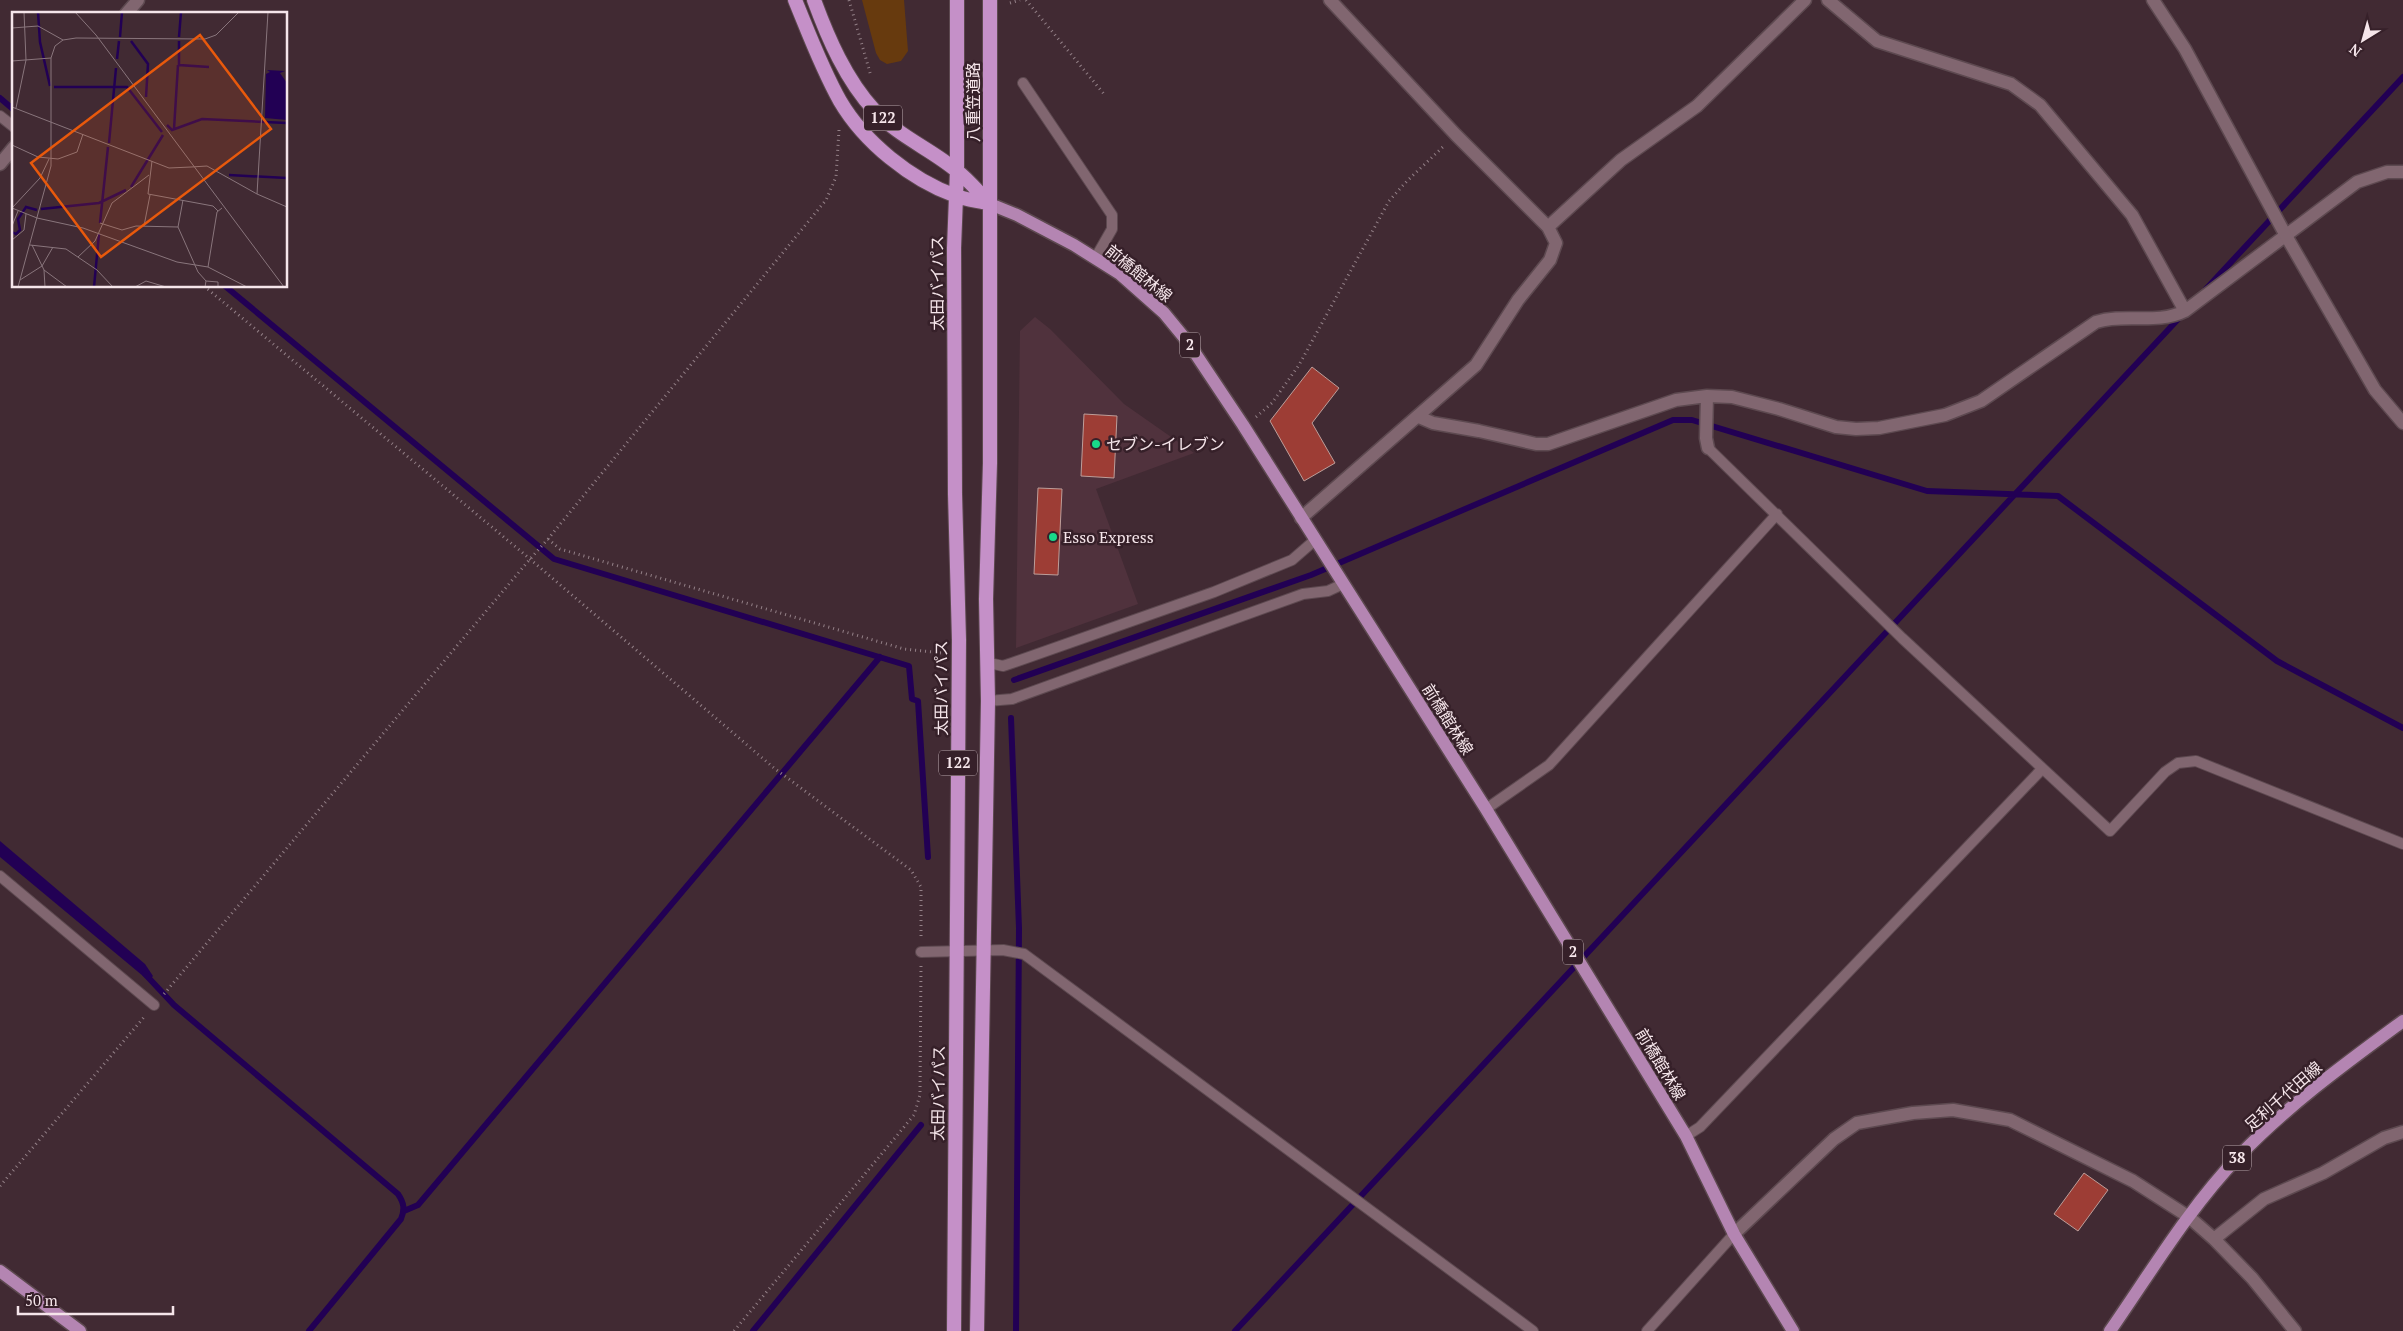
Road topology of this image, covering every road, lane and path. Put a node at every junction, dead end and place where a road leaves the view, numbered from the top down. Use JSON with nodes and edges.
{"nodes":[{"id":1,"x":138,"y":0,"type":"edge"},
{"id":2,"x":795,"y":0,"type":"edge"},
{"id":3,"x":814,"y":0,"type":"edge"},
{"id":4,"x":848,"y":0,"type":"edge"},
{"id":5,"x":957,"y":0,"type":"edge"},
{"id":6,"x":990,"y":0,"type":"edge"},
{"id":7,"x":1020,"y":0,"type":"edge"},
{"id":8,"x":1026,"y":0,"type":"edge"},
{"id":9,"x":1330,"y":0,"type":"edge"},
{"id":10,"x":1805,"y":0,"type":"edge"},
{"id":11,"x":1828,"y":0,"type":"edge"},
{"id":12,"x":2153,"y":0,"type":"edge"},
{"id":13,"x":1010,"y":3,"type":"dead end"},
{"id":14,"x":128,"y":12,"type":"edge"},
{"id":15,"x":872,"y":82,"type":"dead end"},
{"id":16,"x":1023,"y":83,"type":"dead end"},
{"id":17,"x":1104,"y":94,"type":"dead end"},
{"id":18,"x":847,"y":111,"type":"junction"},
{"id":19,"x":0,"y":116,"type":"edge"},
{"id":20,"x":12,"y":125,"type":"edge"},
{"id":21,"x":1456,"y":135,"type":"junction"},
{"id":22,"x":12,"y":149,"type":"edge"},
{"id":23,"x":0,"y":164,"type":"edge"},
{"id":24,"x":957,"y":171,"type":"junction"},
{"id":25,"x":2403,"y":172,"type":"edge"},
{"id":26,"x":956,"y":196,"type":"junction"},
{"id":27,"x":990,"y":204,"type":"junction"},
{"id":28,"x":1548,"y":227,"type":"junction"},
{"id":29,"x":2285,"y":234,"type":"junction"},
{"id":30,"x":1096,"y":257,"type":"junction"},
{"id":31,"x":206,"y":288,"type":"edge"},
{"id":32,"x":2184,"y":311,"type":"junction"},
{"id":33,"x":1707,"y":396,"type":"junction"},
{"id":34,"x":1419,"y":417,"type":"junction"},
{"id":35,"x":2403,"y":423,"type":"edge"},
{"id":36,"x":1243,"y":425,"type":"junction"},
{"id":37,"x":1707,"y":443,"type":"joint"},
{"id":38,"x":1777,"y":514,"type":"junction"},
{"id":39,"x":1301,"y":518,"type":"junction"},
{"id":40,"x":548,"y":539,"type":"junction"},
{"id":41,"x":1314,"y":540,"type":"junction"},
{"id":42,"x":530,"y":559,"type":"junction"},
{"id":43,"x":1342,"y":582,"type":"junction"},
{"id":44,"x":959,"y":655,"type":"junction"},
{"id":45,"x":989,"y":663,"type":"junction"},
{"id":46,"x":988,"y":701,"type":"junction"},
{"id":47,"x":2042,"y":770,"type":"junction"},
{"id":48,"x":1486,"y":809,"type":"junction"},
{"id":49,"x":2403,"y":844,"type":"edge"},
{"id":50,"x":0,"y":876,"type":"edge"},
{"id":51,"x":984,"y":950,"type":"junction"},
{"id":52,"x":921,"y":952,"type":"junction"},
{"id":53,"x":957,"y":952,"type":"junction"},
{"id":54,"x":154,"y":1005,"type":"junction"},
{"id":55,"x":2403,"y":1021,"type":"edge"},
{"id":56,"x":2403,"y":1132,"type":"edge"},
{"id":57,"x":1686,"y":1136,"type":"junction"},
{"id":58,"x":0,"y":1186,"type":"edge"},
{"id":59,"x":2189,"y":1217,"type":"junction"},
{"id":60,"x":1734,"y":1234,"type":"junction"},
{"id":61,"x":2214,"y":1239,"type":"junction"},
{"id":62,"x":0,"y":1270,"type":"edge"},
{"id":63,"x":80,"y":1331,"type":"edge"},
{"id":64,"x":734,"y":1331,"type":"edge"},
{"id":65,"x":954,"y":1331,"type":"edge"},
{"id":66,"x":976,"y":1331,"type":"edge"},
{"id":67,"x":1533,"y":1331,"type":"edge"},
{"id":68,"x":1647,"y":1331,"type":"edge"},
{"id":69,"x":1793,"y":1331,"type":"edge"},
{"id":70,"x":2110,"y":1331,"type":"edge"},
{"id":71,"x":2295,"y":1331,"type":"edge"}],
"edges":[{"from":1,"to":14,"type":"street"},
{"from":2,"to":18,"type":"highway","number":"122"},
{"from":3,"to":24,"type":"highway","number":"122"},
{"from":4,"to":15,"type":"path"},
{"from":5,"to":24,"type":"highway","name":"八重笠道路","number":"122"},
{"from":6,"to":27,"type":"highway","name":"八重笠道路","number":"122"},
{"from":7,"to":13,"type":"path"},
{"from":8,"to":17,"type":"path"},
{"from":9,"to":21,"type":"street"},
{"from":10,"to":28,"type":"street"},
{"from":11,"to":32,"type":"street"},
{"from":12,"to":29,"type":"street"},
{"from":16,"to":30,"type":"lane"},
{"from":18,"to":26,"type":"highway","number":"122"},
{"from":18,"to":40,"type":"path"},
{"from":19,"to":20,"type":"lane"},
{"from":21,"to":28,"type":"street"},
{"from":21,"to":36,"type":"path"},
{"from":22,"to":23,"type":"street"},
{"from":24,"to":26,"type":"highway","name":"八重笠道路","number":"122"},
{"from":24,"to":27,"type":"highway","number":"122"},
{"from":25,"to":29,"type":"street"},
{"from":26,"to":27,"type":"highway","number":"122"},
{"from":26,"to":44,"type":"highway","name":"太田バイパス","number":"122"},
{"from":27,"to":30,"type":"main road","name":"前橋館林線","number":"2"},
{"from":27,"to":45,"type":"highway","number":"122"},
{"from":28,"to":34,"type":"street"},
{"from":29,"to":32,"type":"street"},
{"from":29,"to":35,"type":"street"},
{"from":30,"to":36,"type":"main road","name":"前橋館林線","number":"2"},
{"from":31,"to":42,"type":"path"},
{"from":32,"to":33,"type":"street"},
{"from":33,"to":34,"type":"street"},
{"from":33,"to":37,"type":"street"},
{"from":34,"to":39,"type":"street"},
{"from":36,"to":39,"type":"main road","name":"前橋館林線","number":"2"},
{"from":37,"to":38,"type":"lane"},
{"from":38,"to":47,"type":"lane"},
{"from":38,"to":48,"type":"lane"},
{"from":39,"to":41,"type":"main road","name":"前橋館林線","number":"2"},
{"from":40,"to":42,"type":"path"},
{"from":40,"to":44,"type":"path"},
{"from":41,"to":43,"type":"main road","name":"前橋館林線","number":"2"},
{"from":41,"to":45,"type":"lane"},
{"from":42,"to":52,"type":"path"},
{"from":42,"to":54,"type":"path"},
{"from":43,"to":46,"type":"lane"},
{"from":43,"to":48,"type":"main road","name":"前橋館林線","number":"2"},
{"from":44,"to":53,"type":"highway","name":"太田バイパス","number":"122"},
{"from":45,"to":46,"type":"highway","number":"122"},
{"from":46,"to":51,"type":"highway","number":"122"},
{"from":47,"to":49,"type":"lane"},
{"from":47,"to":57,"type":"lane"},
{"from":48,"to":57,"type":"main road","name":"前橋館林線","number":"2"},
{"from":50,"to":54,"type":"lane"},
{"from":51,"to":53,"type":"lane"},
{"from":51,"to":66,"type":"highway","number":"122"},
{"from":51,"to":67,"type":"lane"},
{"from":52,"to":53,"type":"lane"},
{"from":52,"to":64,"type":"path"},
{"from":53,"to":65,"type":"highway","name":"太田バイパス","number":"122"},
{"from":54,"to":58,"type":"path"},
{"from":55,"to":59,"type":"main road","name":"足利千代田線","number":"38"},
{"from":56,"to":61,"type":"street"},
{"from":57,"to":60,"type":"main road","name":"前橋館林線","number":"2"},
{"from":59,"to":60,"type":"street"},
{"from":59,"to":61,"type":"street"},
{"from":59,"to":70,"type":"main road","name":"足利千代田線","number":"38"},
{"from":60,"to":68,"type":"lane"},
{"from":60,"to":69,"type":"main road","name":"前橋館林線","number":"2"},
{"from":61,"to":71,"type":"street"},
{"from":62,"to":63,"type":"main road"}]}
